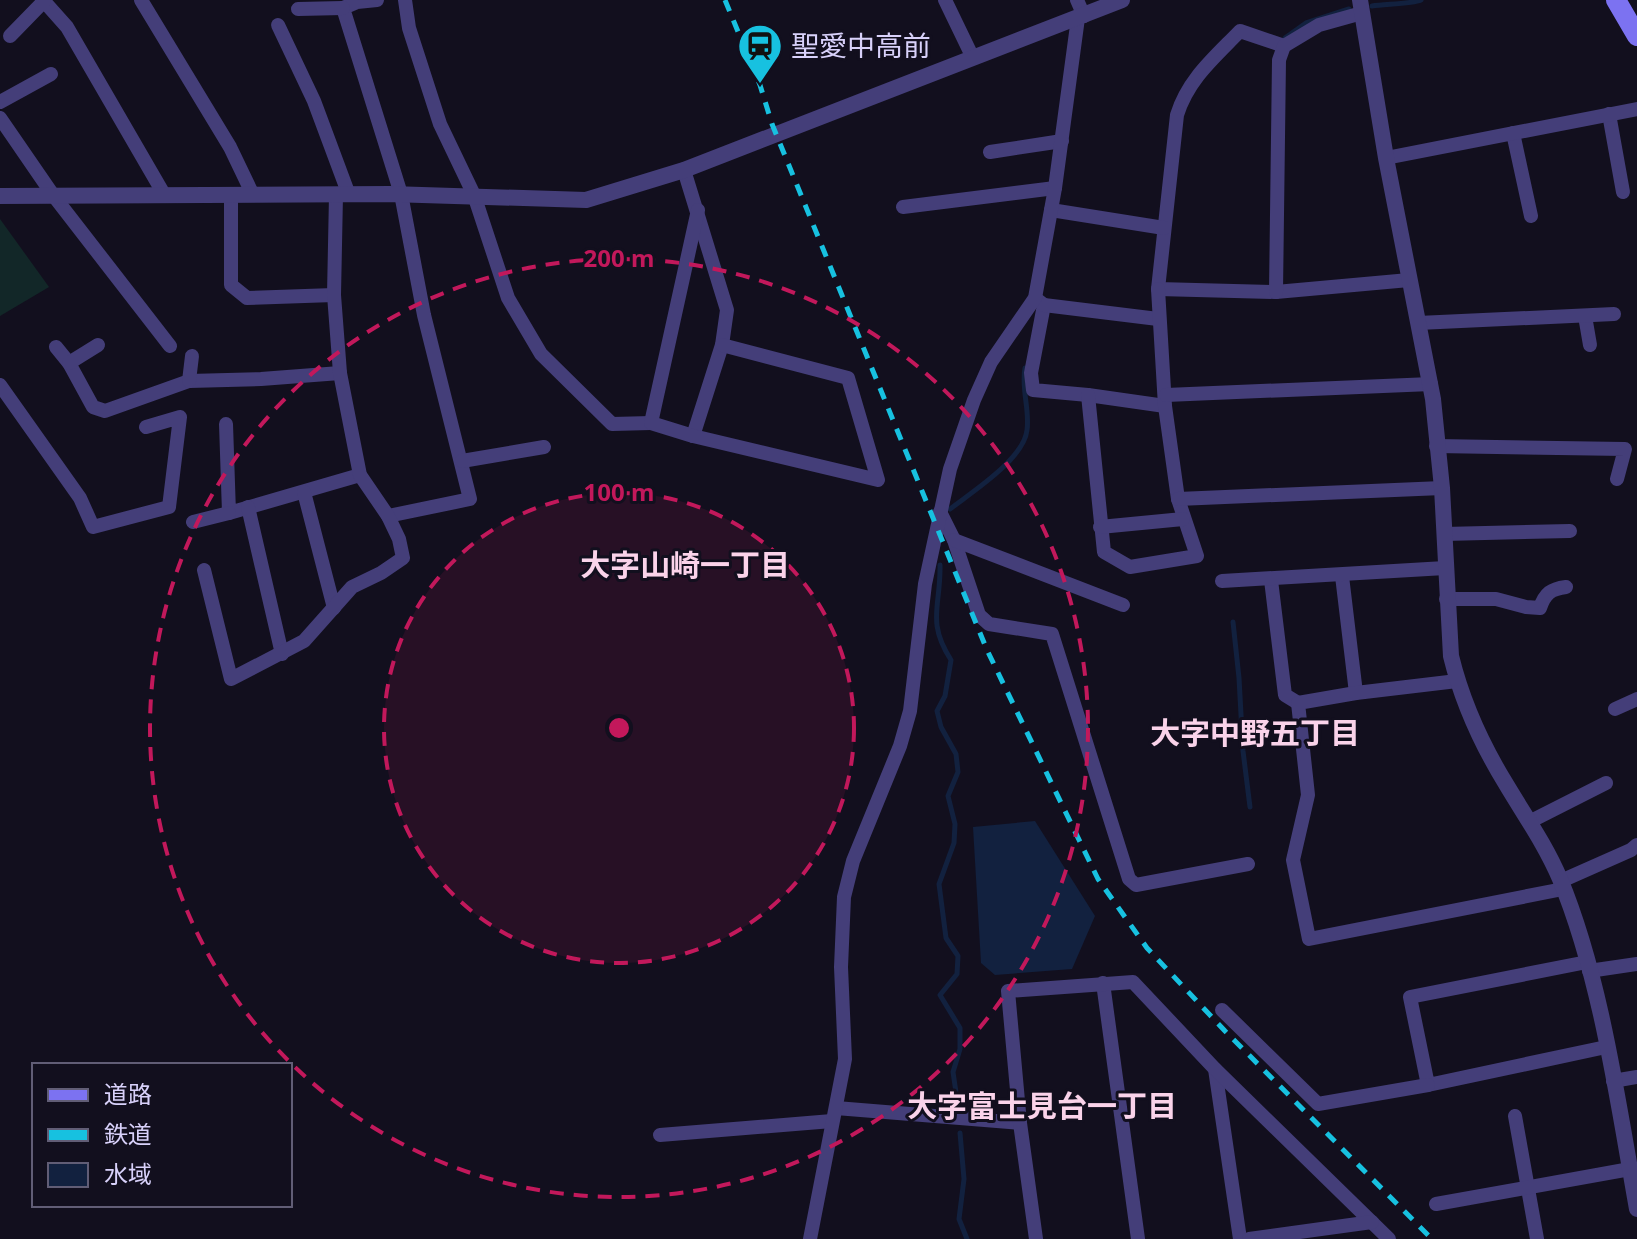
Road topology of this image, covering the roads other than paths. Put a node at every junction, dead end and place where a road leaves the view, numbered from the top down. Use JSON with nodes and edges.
{"nodes":[{"id":1,"x":141,"y":0,"type":"edge"},
{"id":2,"x":377,"y":0,"type":"edge"},
{"id":3,"x":405,"y":0,"type":"edge"},
{"id":4,"x":945,"y":0,"type":"edge"},
{"id":5,"x":1122,"y":0,"type":"edge"},
{"id":6,"x":1616,"y":0,"type":"edge"},
{"id":7,"x":44,"y":1,"type":"edge"},
{"id":8,"x":1361,"y":7,"type":"edge"},
{"id":9,"x":343,"y":8,"type":"junction"},
{"id":10,"x":298,"y":9,"type":"dead end"},
{"id":11,"x":1080,"y":11,"type":"edge"},
{"id":12,"x":278,"y":25,"type":"dead end"},
{"id":13,"x":10,"y":36,"type":"dead end"},
{"id":14,"x":1637,"y":36,"type":"edge"},
{"id":15,"x":1284,"y":46,"type":"junction"},
{"id":16,"x":973,"y":58,"type":"junction"},
{"id":17,"x":51,"y":74,"type":"dead end"},
{"id":18,"x":0,"y":102,"type":"edge"},
{"id":19,"x":1637,"y":109,"type":"edge"},
{"id":20,"x":1609,"y":114,"type":"junction"},
{"id":21,"x":0,"y":118,"type":"edge"},
{"id":22,"x":1513,"y":133,"type":"junction"},
{"id":23,"x":1062,"y":141,"type":"junction"},
{"id":24,"x":990,"y":152,"type":"dead end"},
{"id":25,"x":1386,"y":158,"type":"junction"},
{"id":26,"x":684,"y":170,"type":"junction"},
{"id":27,"x":1055,"y":188,"type":"junction"},
{"id":28,"x":1623,"y":192,"type":"dead end"},
{"id":29,"x":401,"y":194,"type":"junction"},
{"id":30,"x":53,"y":195,"type":"junction"},
{"id":31,"x":231,"y":195,"type":"junction"},
{"id":32,"x":253,"y":195,"type":"junction"},
{"id":33,"x":342,"y":195,"type":"junction"},
{"id":34,"x":474,"y":195,"type":"junction"},
{"id":35,"x":0,"y":196,"type":"edge"},
{"id":36,"x":165,"y":196,"type":"junction"},
{"id":37,"x":903,"y":207,"type":"dead end"},
{"id":38,"x":698,"y":210,"type":"junction"},
{"id":39,"x":1051,"y":210,"type":"junction"},
{"id":40,"x":1531,"y":216,"type":"dead end"},
{"id":41,"x":1164,"y":228,"type":"junction"},
{"id":42,"x":1409,"y":280,"type":"junction"},
{"id":43,"x":1158,"y":289,"type":"junction"},
{"id":44,"x":1276,"y":292,"type":"junction"},
{"id":45,"x":334,"y":295,"type":"junction"},
{"id":46,"x":1039,"y":302,"type":"junction"},
{"id":47,"x":1614,"y":314,"type":"dead end"},
{"id":48,"x":1585,"y":316,"type":"junction"},
{"id":49,"x":1158,"y":319,"type":"junction"},
{"id":50,"x":1418,"y":323,"type":"junction"},
{"id":51,"x":98,"y":345,"type":"dead end"},
{"id":52,"x":722,"y":345,"type":"junction"},
{"id":53,"x":1590,"y":345,"type":"dead end"},
{"id":54,"x":170,"y":346,"type":"dead end"},
{"id":55,"x":56,"y":347,"type":"dead end"},
{"id":56,"x":192,"y":356,"type":"dead end"},
{"id":57,"x":69,"y":363,"type":"junction"},
{"id":58,"x":340,"y":373,"type":"junction"},
{"id":59,"x":189,"y":381,"type":"junction"},
{"id":60,"x":1431,"y":384,"type":"junction"},
{"id":61,"x":0,"y":385,"type":"edge"},
{"id":62,"x":1088,"y":395,"type":"junction"},
{"id":63,"x":1166,"y":401,"type":"junction"},
{"id":64,"x":651,"y":423,"type":"junction"},
{"id":65,"x":226,"y":424,"type":"dead end"},
{"id":66,"x":146,"y":427,"type":"dead end"},
{"id":67,"x":693,"y":436,"type":"junction"},
{"id":68,"x":1436,"y":446,"type":"junction"},
{"id":69,"x":544,"y":447,"type":"dead end"},
{"id":70,"x":462,"y":461,"type":"junction"},
{"id":71,"x":360,"y":475,"type":"junction"},
{"id":72,"x":1617,"y":479,"type":"dead end"},
{"id":73,"x":1442,"y":488,"type":"junction"},
{"id":74,"x":304,"y":492,"type":"junction"},
{"id":75,"x":1178,"y":499,"type":"junction"},
{"id":76,"x":248,"y":507,"type":"junction"},
{"id":77,"x":940,"y":512,"type":"junction"},
{"id":78,"x":229,"y":513,"type":"junction"},
{"id":79,"x":388,"y":516,"type":"junction"},
{"id":80,"x":1183,"y":519,"type":"junction"},
{"id":81,"x":193,"y":522,"type":"dead end"},
{"id":82,"x":1100,"y":527,"type":"junction"},
{"id":83,"x":1570,"y":531,"type":"dead end"},
{"id":84,"x":1444,"y":534,"type":"junction"},
{"id":85,"x":954,"y":540,"type":"junction"},
{"id":86,"x":1445,"y":568,"type":"junction"},
{"id":87,"x":204,"y":570,"type":"dead end"},
{"id":88,"x":1342,"y":576,"type":"junction"},
{"id":89,"x":1271,"y":580,"type":"junction"},
{"id":90,"x":1222,"y":581,"type":"dead end"},
{"id":91,"x":1566,"y":587,"type":"dead end"},
{"id":92,"x":1446,"y":599,"type":"junction"},
{"id":93,"x":1123,"y":605,"type":"dead end"},
{"id":94,"x":334,"y":608,"type":"junction"},
{"id":95,"x":282,"y":654,"type":"junction"},
{"id":96,"x":1457,"y":681,"type":"junction"},
{"id":97,"x":1356,"y":693,"type":"junction"},
{"id":98,"x":1637,"y":699,"type":"edge"},
{"id":99,"x":1298,"y":703,"type":"junction"},
{"id":100,"x":1615,"y":709,"type":"dead end"},
{"id":101,"x":1606,"y":783,"type":"dead end"},
{"id":102,"x":1531,"y":821,"type":"junction"},
{"id":103,"x":1637,"y":845,"type":"edge"},
{"id":104,"x":1248,"y":864,"type":"dead end"},
{"id":105,"x":1562,"y":885,"type":"junction"},
{"id":106,"x":1637,"y":964,"type":"edge"},
{"id":107,"x":1588,"y":966,"type":"junction"},
{"id":108,"x":1103,"y":983,"type":"junction"},
{"id":109,"x":1222,"y":1010,"type":"dead end"},
{"id":110,"x":1606,"y":1047,"type":"junction"},
{"id":111,"x":1215,"y":1069,"type":"junction"},
{"id":112,"x":1637,"y":1077,"type":"edge"},
{"id":113,"x":1613,"y":1081,"type":"junction"},
{"id":114,"x":1428,"y":1085,"type":"junction"},
{"id":115,"x":834,"y":1114,"type":"junction"},
{"id":116,"x":1515,"y":1116,"type":"dead end"},
{"id":117,"x":1020,"y":1123,"type":"junction"},
{"id":118,"x":660,"y":1135,"type":"dead end"},
{"id":119,"x":1630,"y":1169,"type":"junction"},
{"id":120,"x":1528,"y":1187,"type":"junction"},
{"id":121,"x":1436,"y":1204,"type":"dead end"},
{"id":122,"x":1637,"y":1209,"type":"edge"},
{"id":123,"x":1372,"y":1222,"type":"junction"},
{"id":124,"x":1303,"y":1235,"type":"edge"},
{"id":125,"x":810,"y":1239,"type":"edge"},
{"id":126,"x":1036,"y":1239,"type":"edge"},
{"id":127,"x":1138,"y":1239,"type":"edge"},
{"id":128,"x":1240,"y":1239,"type":"edge"},
{"id":129,"x":1249,"y":1239,"type":"edge"},
{"id":130,"x":1389,"y":1239,"type":"edge"},
{"id":131,"x":1537,"y":1239,"type":"edge"}],
"edges":[{"from":1,"to":32,"type":"street"},
{"from":2,"to":9,"type":"street"},
{"from":3,"to":34,"type":"street"},
{"from":4,"to":16,"type":"street"},
{"from":5,"to":11,"type":"street"},
{"from":6,"to":14,"type":"main road"},
{"from":7,"to":13,"type":"street"},
{"from":7,"to":36,"type":"street"},
{"from":8,"to":15,"type":"street"},
{"from":8,"to":25,"type":"street"},
{"from":9,"to":10,"type":"street"},
{"from":9,"to":29,"type":"street"},
{"from":11,"to":16,"type":"street"},
{"from":11,"to":23,"type":"street"},
{"from":12,"to":33,"type":"street"},
{"from":15,"to":41,"type":"street"},
{"from":15,"to":44,"type":"street"},
{"from":16,"to":26,"type":"street"},
{"from":17,"to":18,"type":"street"},
{"from":19,"to":20,"type":"street"},
{"from":20,"to":22,"type":"street"},
{"from":20,"to":28,"type":"street"},
{"from":21,"to":30,"type":"street"},
{"from":22,"to":25,"type":"street"},
{"from":22,"to":40,"type":"street"},
{"from":23,"to":24,"type":"street"},
{"from":23,"to":27,"type":"street"},
{"from":25,"to":42,"type":"street"},
{"from":26,"to":34,"type":"street"},
{"from":26,"to":38,"type":"street"},
{"from":27,"to":37,"type":"street"},
{"from":27,"to":39,"type":"street"},
{"from":29,"to":33,"type":"street"},
{"from":29,"to":34,"type":"street"},
{"from":29,"to":70,"type":"street"},
{"from":30,"to":35,"type":"street"},
{"from":30,"to":36,"type":"street"},
{"from":30,"to":54,"type":"street"},
{"from":31,"to":32,"type":"street"},
{"from":31,"to":36,"type":"street"},
{"from":31,"to":45,"type":"street"},
{"from":32,"to":33,"type":"street"},
{"from":33,"to":45,"type":"street"},
{"from":34,"to":64,"type":"street"},
{"from":38,"to":52,"type":"street"},
{"from":38,"to":64,"type":"street"},
{"from":39,"to":41,"type":"street"},
{"from":39,"to":46,"type":"street"},
{"from":41,"to":43,"type":"street"},
{"from":42,"to":44,"type":"street"},
{"from":42,"to":50,"type":"street"},
{"from":43,"to":44,"type":"street"},
{"from":43,"to":49,"type":"street"},
{"from":45,"to":58,"type":"street"},
{"from":46,"to":49,"type":"street"},
{"from":46,"to":62,"type":"street"},
{"from":46,"to":77,"type":"street"},
{"from":47,"to":48,"type":"street"},
{"from":48,"to":50,"type":"street"},
{"from":48,"to":53,"type":"street"},
{"from":49,"to":63,"type":"street"},
{"from":50,"to":60,"type":"street"},
{"from":51,"to":57,"type":"street"},
{"from":52,"to":67,"type":"street"},
{"from":52,"to":67,"type":"street"},
{"from":55,"to":57,"type":"street"},
{"from":56,"to":59,"type":"street"},
{"from":57,"to":59,"type":"street"},
{"from":58,"to":59,"type":"street"},
{"from":58,"to":71,"type":"street"},
{"from":60,"to":63,"type":"street"},
{"from":60,"to":68,"type":"street"},
{"from":61,"to":66,"type":"street"},
{"from":62,"to":63,"type":"street"},
{"from":62,"to":82,"type":"street"},
{"from":63,"to":75,"type":"street"},
{"from":64,"to":67,"type":"street"},
{"from":65,"to":78,"type":"street"},
{"from":68,"to":72,"type":"street"},
{"from":68,"to":73,"type":"street"},
{"from":69,"to":70,"type":"street"},
{"from":70,"to":79,"type":"street"},
{"from":71,"to":74,"type":"street"},
{"from":71,"to":79,"type":"street"},
{"from":73,"to":75,"type":"street"},
{"from":73,"to":84,"type":"street"},
{"from":74,"to":76,"type":"street"},
{"from":74,"to":94,"type":"street"},
{"from":75,"to":80,"type":"street"},
{"from":76,"to":78,"type":"street"},
{"from":76,"to":95,"type":"street"},
{"from":77,"to":85,"type":"street"},
{"from":77,"to":115,"type":"street"},
{"from":78,"to":81,"type":"street"},
{"from":79,"to":94,"type":"street"},
{"from":80,"to":82,"type":"street"},
{"from":80,"to":82,"type":"street"},
{"from":83,"to":84,"type":"street"},
{"from":84,"to":86,"type":"street"},
{"from":85,"to":93,"type":"street"},
{"from":85,"to":104,"type":"street"},
{"from":86,"to":88,"type":"street"},
{"from":86,"to":92,"type":"street"},
{"from":87,"to":95,"type":"street"},
{"from":88,"to":89,"type":"street"},
{"from":88,"to":97,"type":"street"},
{"from":89,"to":90,"type":"street"},
{"from":89,"to":99,"type":"street"},
{"from":91,"to":92,"type":"street"},
{"from":92,"to":96,"type":"street"},
{"from":94,"to":95,"type":"street"},
{"from":96,"to":97,"type":"street"},
{"from":96,"to":102,"type":"street"},
{"from":97,"to":99,"type":"street"},
{"from":98,"to":100,"type":"street"},
{"from":99,"to":105,"type":"street"},
{"from":101,"to":102,"type":"street"},
{"from":102,"to":105,"type":"street"},
{"from":103,"to":105,"type":"street"},
{"from":105,"to":107,"type":"street"},
{"from":106,"to":107,"type":"street"},
{"from":107,"to":110,"type":"street"},
{"from":107,"to":114,"type":"street"},
{"from":108,"to":111,"type":"street"},
{"from":108,"to":117,"type":"street"},
{"from":108,"to":127,"type":"street"},
{"from":109,"to":114,"type":"street"},
{"from":110,"to":113,"type":"street"},
{"from":110,"to":114,"type":"street"},
{"from":111,"to":123,"type":"street"},
{"from":111,"to":128,"type":"street"},
{"from":112,"to":113,"type":"street"},
{"from":113,"to":119,"type":"street"},
{"from":115,"to":117,"type":"street"},
{"from":115,"to":118,"type":"street"},
{"from":115,"to":125,"type":"street"},
{"from":116,"to":120,"type":"street"},
{"from":117,"to":126,"type":"street"},
{"from":119,"to":120,"type":"street"},
{"from":119,"to":122,"type":"street"},
{"from":120,"to":121,"type":"street"},
{"from":120,"to":131,"type":"street"},
{"from":123,"to":124,"type":"street"},
{"from":123,"to":130,"type":"street"},
{"from":124,"to":129,"type":"street"}]}
